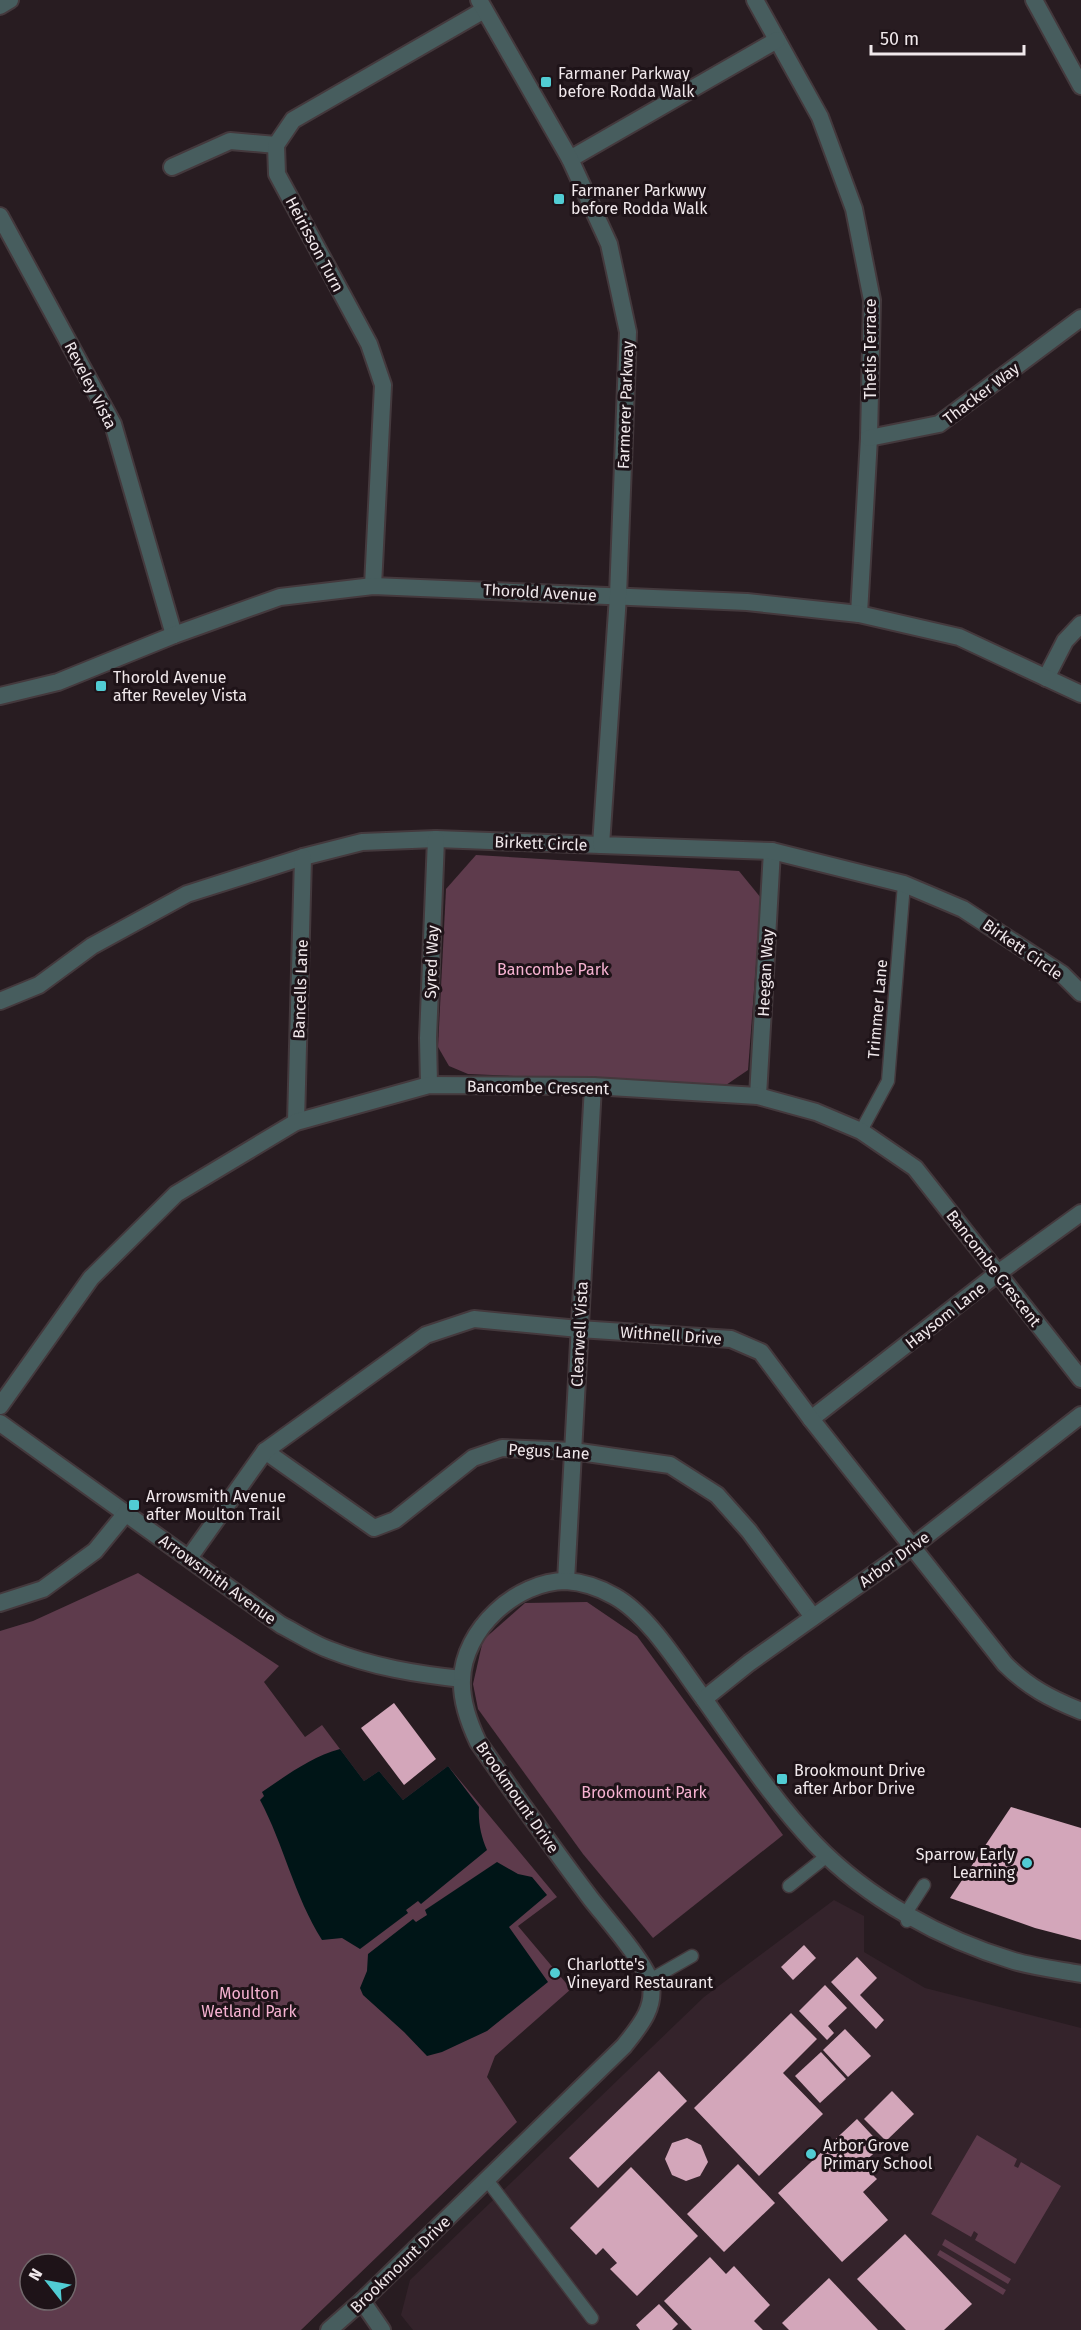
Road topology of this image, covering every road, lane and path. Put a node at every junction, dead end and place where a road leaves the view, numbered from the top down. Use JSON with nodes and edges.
{"nodes":[{"id":1,"x":10,"y":0,"type":"edge"},
{"id":2,"x":756,"y":0,"type":"edge"},
{"id":3,"x":1034,"y":0,"type":"edge"},
{"id":4,"x":481,"y":5,"type":"edge"},
{"id":5,"x":0,"y":6,"type":"edge"},
{"id":6,"x":777,"y":40,"type":"junction"},
{"id":7,"x":1081,"y":86,"type":"edge"},
{"id":8,"x":276,"y":145,"type":"junction"},
{"id":9,"x":570,"y":159,"type":"junction"},
{"id":10,"x":172,"y":167,"type":"dead end"},
{"id":11,"x":0,"y":216,"type":"edge"},
{"id":12,"x":1081,"y":318,"type":"edge"},
{"id":13,"x":869,"y":438,"type":"junction"},
{"id":14,"x":373,"y":586,"type":"junction"},
{"id":15,"x":618,"y":596,"type":"junction"},
{"id":16,"x":859,"y":614,"type":"junction"},
{"id":17,"x":1081,"y":624,"type":"edge"},
{"id":18,"x":174,"y":635,"type":"junction"},
{"id":19,"x":1046,"y":678,"type":"junction"},
{"id":20,"x":1081,"y":694,"type":"edge"},
{"id":21,"x":0,"y":696,"type":"edge"},
{"id":22,"x":436,"y":839,"type":"junction"},
{"id":23,"x":601,"y":845,"type":"junction"},
{"id":24,"x":772,"y":851,"type":"junction"},
{"id":25,"x":303,"y":857,"type":"junction"},
{"id":26,"x":904,"y":884,"type":"junction"},
{"id":27,"x":1081,"y":993,"type":"edge"},
{"id":28,"x":0,"y":1001,"type":"edge"},
{"id":29,"x":0,"y":1007,"type":"edge"},
{"id":30,"x":429,"y":1085,"type":"junction"},
{"id":31,"x":593,"y":1086,"type":"junction"},
{"id":32,"x":758,"y":1096,"type":"junction"},
{"id":33,"x":296,"y":1122,"type":"junction"},
{"id":34,"x":861,"y":1131,"type":"junction"},
{"id":35,"x":1081,"y":1214,"type":"edge"},
{"id":36,"x":998,"y":1274,"type":"junction"},
{"id":37,"x":579,"y":1329,"type":"junction"},
{"id":38,"x":1081,"y":1379,"type":"edge"},
{"id":39,"x":0,"y":1406,"type":"edge"},
{"id":40,"x":1081,"y":1416,"type":"edge"},
{"id":41,"x":811,"y":1419,"type":"junction"},
{"id":42,"x":0,"y":1423,"type":"edge"},
{"id":43,"x":265,"y":1451,"type":"junction"},
{"id":44,"x":573,"y":1451,"type":"junction"},
{"id":45,"x":126,"y":1513,"type":"junction"},
{"id":46,"x":912,"y":1547,"type":"junction"},
{"id":47,"x":189,"y":1558,"type":"junction"},
{"id":48,"x":566,"y":1581,"type":"junction"},
{"id":49,"x":0,"y":1603,"type":"edge"},
{"id":50,"x":813,"y":1617,"type":"junction"},
{"id":51,"x":462,"y":1679,"type":"junction"},
{"id":52,"x":704,"y":1699,"type":"junction"},
{"id":53,"x":1081,"y":1711,"type":"edge"},
{"id":54,"x":827,"y":1856,"type":"junction"},
{"id":55,"x":924,"y":1885,"type":"dead end"},
{"id":56,"x":789,"y":1886,"type":"dead end"},
{"id":57,"x":907,"y":1918,"type":"junction"},
{"id":58,"x":692,"y":1956,"type":"dead end"},
{"id":59,"x":1081,"y":1974,"type":"edge"},
{"id":60,"x":650,"y":1980,"type":"junction"},
{"id":61,"x":487,"y":2180,"type":"junction"},
{"id":62,"x":362,"y":2301,"type":"junction"},
{"id":63,"x":592,"y":2318,"type":"dead end"},
{"id":64,"x":329,"y":2330,"type":"edge"},
{"id":65,"x":382,"y":2330,"type":"edge"}],
"edges":[{"from":1,"to":5,"type":"street"},
{"from":2,"to":6,"type":"street","name":"Thetis Terrace"},
{"from":3,"to":7,"type":"street"},
{"from":4,"to":8,"type":"street"},
{"from":4,"to":9,"type":"street","name":"Farmerer Parkway"},
{"from":6,"to":9,"type":"street"},
{"from":6,"to":13,"type":"street","name":"Thetis Terrace"},
{"from":8,"to":10,"type":"street"},
{"from":8,"to":14,"type":"street","name":"Heirisson Turn"},
{"from":9,"to":15,"type":"street","name":"Farmerer Parkway"},
{"from":11,"to":18,"type":"street","name":"Reveley Vista"},
{"from":12,"to":13,"type":"street","name":"Thacker Way"},
{"from":13,"to":16,"type":"street","name":"Thetis Terrace"},
{"from":14,"to":15,"type":"street","name":"Thorold Avenue"},
{"from":14,"to":18,"type":"street","name":"Thorold Avenue"},
{"from":15,"to":16,"type":"street","name":"Thorold Avenue"},
{"from":15,"to":23,"type":"street","name":"Farmerer Parkway"},
{"from":16,"to":19,"type":"street","name":"Thorold Avenue"},
{"from":17,"to":19,"type":"street"},
{"from":18,"to":21,"type":"street","name":"Thorold Avenue"},
{"from":19,"to":20,"type":"street","name":"Thorold Avenue"},
{"from":22,"to":23,"type":"street","name":"Birkett Circle"},
{"from":22,"to":25,"type":"street","name":"Birkett Circle"},
{"from":22,"to":30,"type":"street","name":"Syred Way"},
{"from":23,"to":24,"type":"street","name":"Birkett Circle"},
{"from":24,"to":26,"type":"street","name":"Birkett Circle"},
{"from":24,"to":32,"type":"street","name":"Heegan Way"},
{"from":25,"to":28,"type":"street","name":"Birkett Circle"},
{"from":25,"to":33,"type":"street","name":"Bancells Lane"},
{"from":26,"to":27,"type":"street","name":"Birkett Circle"},
{"from":26,"to":34,"type":"lane","name":"Trimmer Lane"},
{"from":28,"to":29,"type":"street","name":"Birkett Circle"},
{"from":30,"to":31,"type":"street","name":"Bancombe Crescent"},
{"from":30,"to":33,"type":"street","name":"Bancombe Crescent"},
{"from":31,"to":32,"type":"street","name":"Bancombe Crescent"},
{"from":31,"to":37,"type":"street","name":"Clearwell Vista"},
{"from":32,"to":34,"type":"street","name":"Bancombe Crescent"},
{"from":33,"to":39,"type":"street","name":"Bancombe Crescent"},
{"from":34,"to":36,"type":"street","name":"Bancombe Crescent"},
{"from":35,"to":36,"type":"street","name":"Haysom Lane"},
{"from":36,"to":38,"type":"street","name":"Bancombe Crescent"},
{"from":36,"to":41,"type":"street","name":"Haysom Lane"},
{"from":37,"to":41,"type":"street","name":"Withnell Drive"},
{"from":37,"to":43,"type":"street","name":"Withnell Drive"},
{"from":37,"to":44,"type":"street","name":"Clearwell Vista"},
{"from":40,"to":46,"type":"street","name":"Arbor Drive"},
{"from":41,"to":46,"type":"street","name":"Withnell Drive"},
{"from":42,"to":45,"type":"street","name":"Arrowsmith Avenue"},
{"from":43,"to":44,"type":"street","name":"Pegus Lane"},
{"from":43,"to":47,"type":"street","name":"Withnell Drive"},
{"from":44,"to":48,"type":"street","name":"Clearwell Vista"},
{"from":44,"to":50,"type":"street","name":"Pegus Lane"},
{"from":45,"to":47,"type":"street","name":"Arrowsmith Avenue"},
{"from":45,"to":49,"type":"street"},
{"from":46,"to":50,"type":"street","name":"Arbor Drive"},
{"from":46,"to":53,"type":"street","name":"Withnell Drive"},
{"from":47,"to":51,"type":"street","name":"Arrowsmith Avenue"},
{"from":48,"to":51,"type":"street","name":"Brookmount Drive"},
{"from":48,"to":52,"type":"street","name":"Brookmount Drive"},
{"from":50,"to":52,"type":"street","name":"Arbor Drive"},
{"from":51,"to":60,"type":"street","name":"Brookmount Drive"},
{"from":52,"to":54,"type":"street","name":"Brookmount Drive"},
{"from":54,"to":56,"type":"lane"},
{"from":54,"to":57,"type":"street","name":"Brookmount Drive"},
{"from":55,"to":57,"type":"lane"},
{"from":57,"to":59,"type":"street","name":"Brookmount Drive"},
{"from":58,"to":60,"type":"lane"},
{"from":60,"to":61,"type":"street","name":"Brookmount Drive"},
{"from":61,"to":62,"type":"street","name":"Brookmount Drive"},
{"from":61,"to":63,"type":"lane"},
{"from":62,"to":64,"type":"street","name":"Brookmount Drive"},
{"from":62,"to":65,"type":"street"}]}
